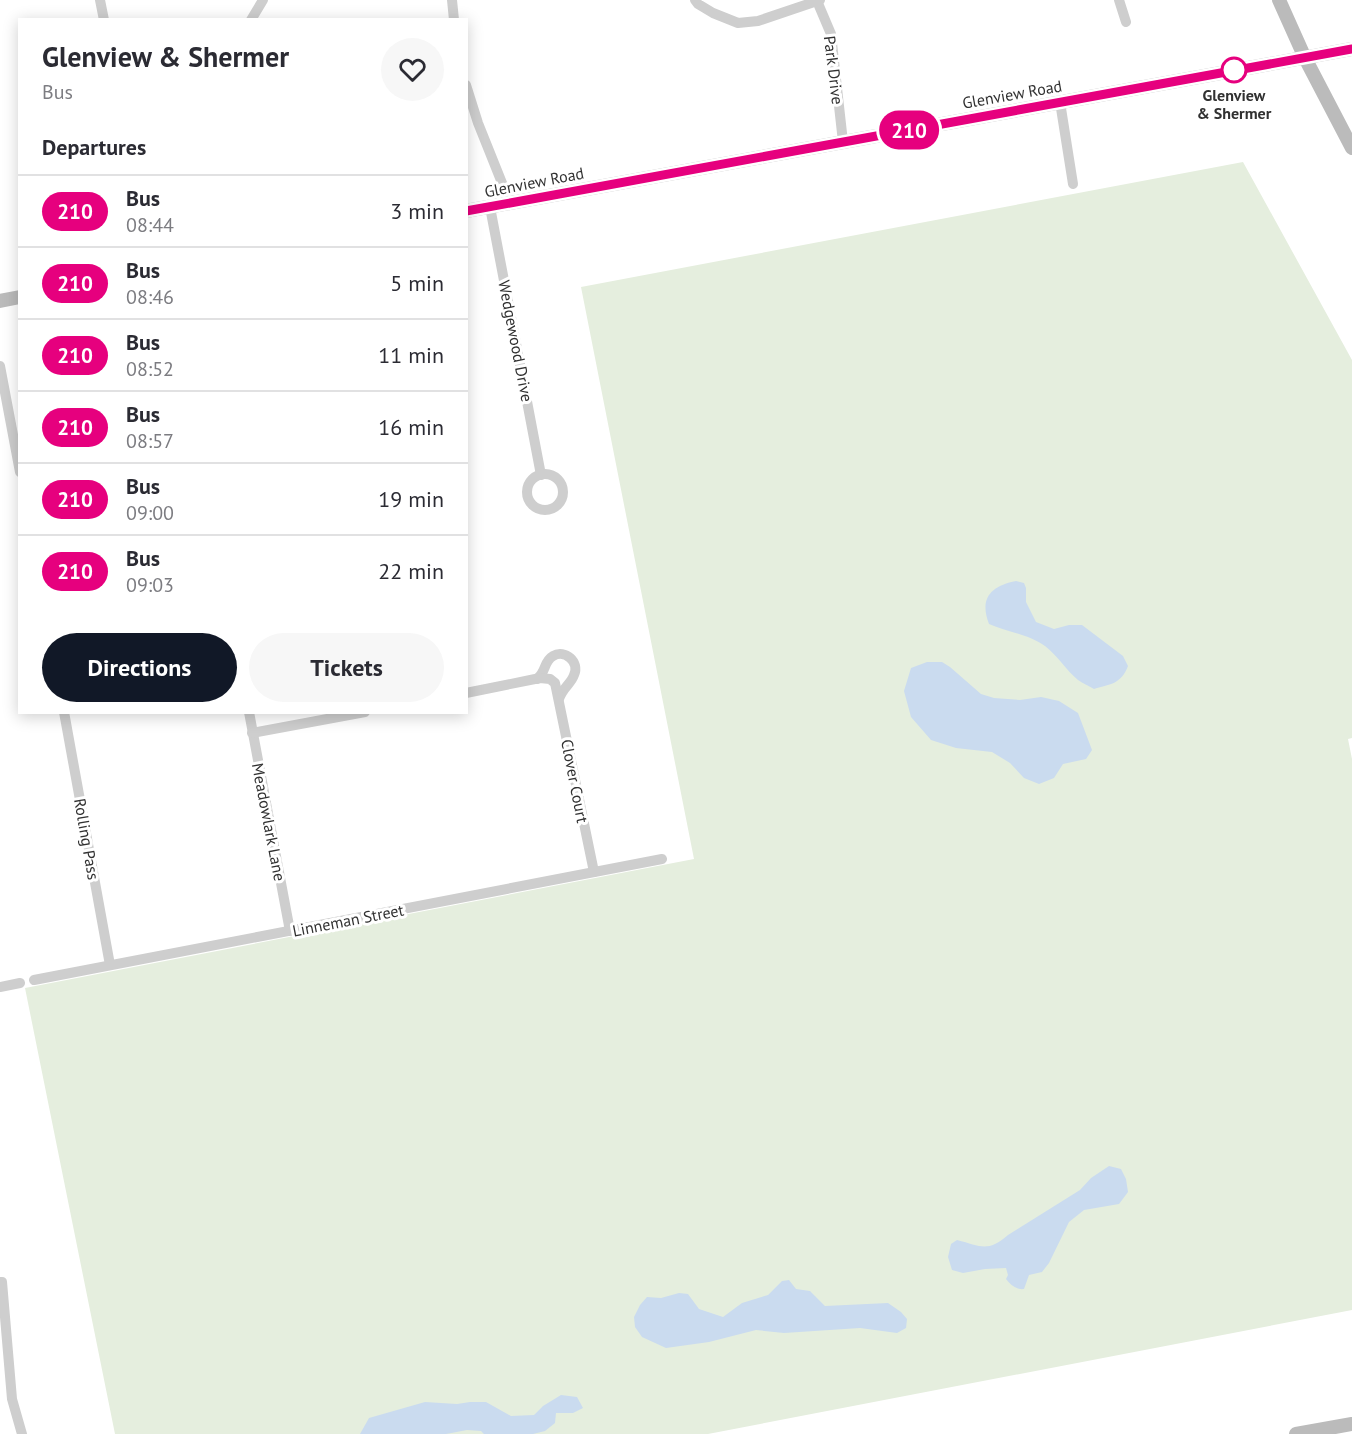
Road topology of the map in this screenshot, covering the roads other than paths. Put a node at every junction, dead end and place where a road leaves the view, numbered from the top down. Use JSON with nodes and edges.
{"nodes":[{"id":1,"x":100,"y":0,"type":"edge"},
{"id":2,"x":263,"y":0,"type":"edge"},
{"id":3,"x":452,"y":0,"type":"edge"},
{"id":4,"x":695,"y":0,"type":"edge"},
{"id":5,"x":1119,"y":0,"type":"edge"},
{"id":6,"x":1279,"y":0,"type":"edge"},
{"id":7,"x":818,"y":1,"type":"edge"},
{"id":8,"x":104,"y":18,"type":"edge"},
{"id":9,"x":252,"y":18,"type":"edge"},
{"id":10,"x":454,"y":18,"type":"edge"},
{"id":11,"x":1126,"y":22,"type":"dead end"},
{"id":12,"x":1352,"y":49,"type":"edge"},
{"id":13,"x":1305,"y":58,"type":"junction"},
{"id":14,"x":468,"y":91,"type":"edge"},
{"id":15,"x":1060,"y":102,"type":"junction"},
{"id":16,"x":843,"y":142,"type":"junction"},
{"id":17,"x":1352,"y":148,"type":"edge"},
{"id":18,"x":1073,"y":184,"type":"dead end"},
{"id":19,"x":510,"y":202,"type":"junction"},
{"id":20,"x":490,"y":207,"type":"junction"},
{"id":21,"x":468,"y":211,"type":"edge"},
{"id":22,"x":18,"y":297,"type":"edge"},
{"id":23,"x":0,"y":301,"type":"edge"},
{"id":24,"x":0,"y":366,"type":"edge"},
{"id":25,"x":18,"y":461,"type":"edge"},
{"id":26,"x":541,"y":475,"type":"dead end"},
{"id":27,"x":537,"y":679,"type":"junction"},
{"id":28,"x":468,"y":693,"type":"edge"},
{"id":29,"x":558,"y":694,"type":"junction"},
{"id":30,"x":64,"y":714,"type":"edge"},
{"id":31,"x":249,"y":714,"type":"edge"},
{"id":32,"x":353,"y":714,"type":"edge"},
{"id":33,"x":252,"y":733,"type":"junction"},
{"id":34,"x":662,"y":860,"type":"dead end"},
{"id":35,"x":594,"y":872,"type":"junction"},
{"id":36,"x":290,"y":931,"type":"junction"},
{"id":37,"x":110,"y":965,"type":"junction"},
{"id":38,"x":34,"y":980,"type":"dead end"},
{"id":39,"x":20,"y":983,"type":"dead end"},
{"id":40,"x":0,"y":987,"type":"edge"},
{"id":41,"x":1,"y":1282,"type":"edge"},
{"id":42,"x":1352,"y":1424,"type":"edge"},
{"id":43,"x":22,"y":1434,"type":"edge"},
{"id":44,"x":1296,"y":1434,"type":"edge"}],
"edges":[{"from":1,"to":8,"type":"street"},
{"from":2,"to":9,"type":"street"},
{"from":3,"to":10,"type":"street"},
{"from":4,"to":7,"type":"street","name":"Park Drive"},
{"from":5,"to":11,"type":"street"},
{"from":6,"to":13,"type":"main road"},
{"from":7,"to":16,"type":"street","name":"Park Drive"},
{"from":12,"to":13,"type":"main road","name":"Glenview Road"},
{"from":13,"to":15,"type":"main road","name":"Glenview Road"},
{"from":13,"to":17,"type":"main road"},
{"from":14,"to":19,"type":"street"},
{"from":15,"to":16,"type":"main road","name":"Glenview Road"},
{"from":15,"to":18,"type":"street"},
{"from":16,"to":19,"type":"main road","name":"Glenview Road"},
{"from":19,"to":20,"type":"main road","name":"Glenview Road"},
{"from":20,"to":21,"type":"main road","name":"Glenview Road"},
{"from":20,"to":26,"type":"street","name":"Wedgewood Drive"},
{"from":22,"to":23,"type":"main road"},
{"from":24,"to":25,"type":"street"},
{"from":27,"to":28,"type":"street"},
{"from":27,"to":29,"type":"street"},
{"from":27,"to":29,"type":"street"},
{"from":29,"to":35,"type":"street","name":"Clover Court"},
{"from":30,"to":37,"type":"street","name":"Rolling Pass"},
{"from":31,"to":33,"type":"street","name":"Meadowlark Lane"},
{"from":32,"to":33,"type":"street"},
{"from":33,"to":36,"type":"street","name":"Meadowlark Lane"},
{"from":34,"to":35,"type":"street","name":"Linneman Street"},
{"from":35,"to":36,"type":"street","name":"Linneman Street"},
{"from":36,"to":37,"type":"street","name":"Linneman Street"},
{"from":37,"to":38,"type":"street","name":"Linneman Street"},
{"from":39,"to":40,"type":"street"},
{"from":41,"to":43,"type":"street"},
{"from":42,"to":44,"type":"main road"}]}
